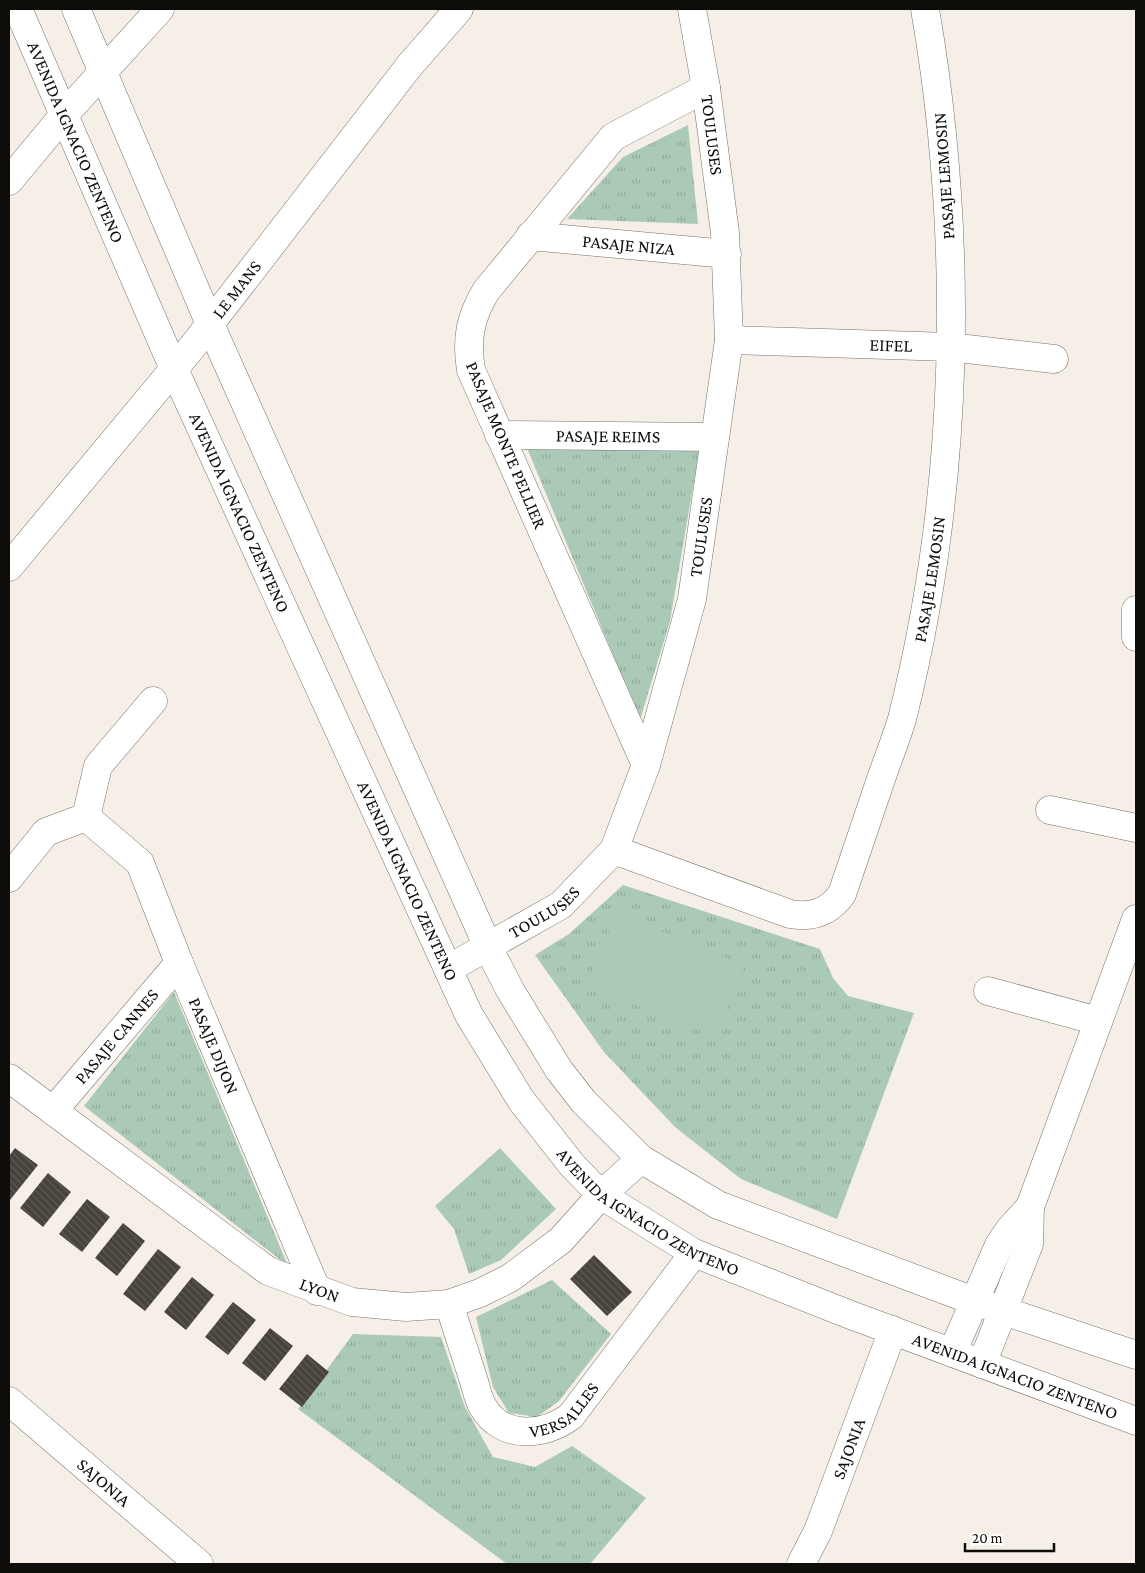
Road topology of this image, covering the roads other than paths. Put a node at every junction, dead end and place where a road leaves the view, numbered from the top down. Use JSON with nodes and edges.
{"nodes":[{"id":1,"x":18,"y":9,"type":"edge"},
{"id":2,"x":76,"y":9,"type":"edge"},
{"id":3,"x":160,"y":9,"type":"edge"},
{"id":4,"x":459,"y":9,"type":"edge"},
{"id":5,"x":692,"y":9,"type":"edge"},
{"id":6,"x":924,"y":9,"type":"edge"},
{"id":7,"x":104,"y":71,"type":"junction"},
{"id":8,"x":706,"y":88,"type":"junction"},
{"id":9,"x":62,"y":116,"type":"junction"},
{"id":10,"x":9,"y":181,"type":"edge"},
{"id":11,"x":530,"y":236,"type":"junction"},
{"id":12,"x":727,"y":254,"type":"junction"},
{"id":13,"x":210,"y":324,"type":"junction"},
{"id":14,"x":729,"y":340,"type":"junction"},
{"id":15,"x":950,"y":347,"type":"junction"},
{"id":16,"x":1054,"y":359,"type":"dead end"},
{"id":17,"x":174,"y":369,"type":"junction"},
{"id":18,"x":499,"y":435,"type":"junction"},
{"id":19,"x":715,"y":438,"type":"junction"},
{"id":20,"x":9,"y":567,"type":"edge"},
{"id":21,"x":1136,"y":610,"type":"edge"},
{"id":22,"x":1136,"y":637,"type":"edge"},
{"id":23,"x":153,"y":701,"type":"dead end"},
{"id":24,"x":646,"y":765,"type":"junction"},
{"id":25,"x":1050,"y":810,"type":"dead end"},
{"id":26,"x":86,"y":817,"type":"junction"},
{"id":27,"x":1136,"y":828,"type":"edge"},
{"id":28,"x":614,"y":850,"type":"junction"},
{"id":29,"x":9,"y":878,"type":"edge"},
{"id":30,"x":1136,"y":919,"type":"edge"},
{"id":31,"x":488,"y":947,"type":"junction"},
{"id":32,"x":178,"y":963,"type":"junction"},
{"id":33,"x":448,"y":969,"type":"junction"},
{"id":34,"x":988,"y":991,"type":"dead end"},
{"id":35,"x":1098,"y":1021,"type":"junction"},
{"id":36,"x":9,"y":1078,"type":"edge"},
{"id":37,"x":53,"y":1111,"type":"junction"},
{"id":38,"x":641,"y":1159,"type":"junction"},
{"id":39,"x":601,"y":1194,"type":"junction"},
{"id":40,"x":1030,"y":1207,"type":"junction"},
{"id":41,"x":694,"y":1253,"type":"junction"},
{"id":42,"x":318,"y":1291,"type":"junction"},
{"id":43,"x":974,"y":1300,"type":"junction"},
{"id":44,"x":449,"y":1304,"type":"junction"},
{"id":45,"x":1004,"y":1311,"type":"junction"},
{"id":46,"x":893,"y":1330,"type":"junction"},
{"id":47,"x":952,"y":1352,"type":"junction"},
{"id":48,"x":1136,"y":1355,"type":"edge"},
{"id":49,"x":982,"y":1364,"type":"junction"},
{"id":50,"x":9,"y":1402,"type":"edge"},
{"id":51,"x":1136,"y":1421,"type":"edge"},
{"id":52,"x":199,"y":1564,"type":"edge"},
{"id":53,"x":801,"y":1564,"type":"edge"}],
"edges":[{"from":1,"to":9,"type":"street","name":"AVENIDA IGNACIO ZENTENO"},
{"from":2,"to":7,"type":"street","name":"AVENIDA IGNACIO ZENTENO"},
{"from":3,"to":7,"type":"street"},
{"from":4,"to":13,"type":"street","name":"LE MANS"},
{"from":5,"to":8,"type":"street","name":"TOULUSES"},
{"from":6,"to":15,"type":"street","name":"PASAJE LEMOSIN"},
{"from":7,"to":9,"type":"street"},
{"from":7,"to":13,"type":"street","name":"AVENIDA IGNACIO ZENTENO"},
{"from":8,"to":11,"type":"street","name":"PASAJE MONTE PELLIER"},
{"from":8,"to":12,"type":"street","name":"TOULUSES"},
{"from":9,"to":10,"type":"street"},
{"from":9,"to":17,"type":"street","name":"AVENIDA IGNACIO ZENTENO"},
{"from":11,"to":12,"type":"street","name":"PASAJE NIZA"},
{"from":11,"to":18,"type":"street","name":"PASAJE MONTE PELLIER"},
{"from":12,"to":14,"type":"street","name":"TOULUSES"},
{"from":13,"to":17,"type":"street","name":"LE MANS"},
{"from":13,"to":31,"type":"street","name":"AVENIDA IGNACIO ZENTENO"},
{"from":14,"to":15,"type":"street","name":"EIFEL"},
{"from":14,"to":19,"type":"street","name":"TOULUSES"},
{"from":15,"to":16,"type":"street","name":"EIFEL"},
{"from":15,"to":28,"type":"street","name":"PASAJE LEMOSIN"},
{"from":17,"to":20,"type":"street","name":"LE MANS"},
{"from":17,"to":33,"type":"street","name":"AVENIDA IGNACIO ZENTENO"},
{"from":18,"to":19,"type":"street","name":"PASAJE REIMS"},
{"from":18,"to":24,"type":"street","name":"PASAJE MONTE PELLIER"},
{"from":19,"to":24,"type":"street","name":"TOULUSES"},
{"from":21,"to":22,"type":"street"},
{"from":23,"to":26,"type":"street"},
{"from":24,"to":28,"type":"street","name":"TOULUSES"},
{"from":25,"to":27,"type":"street"},
{"from":26,"to":29,"type":"street"},
{"from":26,"to":32,"type":"street","name":"PASAJE DIJON"},
{"from":28,"to":31,"type":"street","name":"TOULUSES"},
{"from":30,"to":35,"type":"street"},
{"from":31,"to":33,"type":"street","name":"TOULUSES"},
{"from":31,"to":38,"type":"street","name":"AVENIDA IGNACIO ZENTENO"},
{"from":32,"to":37,"type":"street","name":"PASAJE CANNES"},
{"from":32,"to":42,"type":"street","name":"PASAJE DIJON"},
{"from":33,"to":39,"type":"street","name":"AVENIDA IGNACIO ZENTENO"},
{"from":34,"to":35,"type":"street"},
{"from":35,"to":40,"type":"street"},
{"from":36,"to":37,"type":"street","name":"LYON"},
{"from":37,"to":42,"type":"street","name":"LYON"},
{"from":38,"to":39,"type":"street","name":"LYON"},
{"from":38,"to":43,"type":"street","name":"AVENIDA IGNACIO ZENTENO"},
{"from":39,"to":41,"type":"street","name":"AVENIDA IGNACIO ZENTENO"},
{"from":39,"to":44,"type":"street","name":"LYON"},
{"from":40,"to":43,"type":"street"},
{"from":40,"to":45,"type":"street"},
{"from":41,"to":44,"type":"street","name":"VERSALLES"},
{"from":41,"to":46,"type":"street","name":"AVENIDA IGNACIO ZENTENO"},
{"from":42,"to":44,"type":"street","name":"LYON"},
{"from":43,"to":45,"type":"street","name":"AVENIDA IGNACIO ZENTENO"},
{"from":43,"to":47,"type":"street"},
{"from":45,"to":48,"type":"street","name":"AVENIDA IGNACIO ZENTENO"},
{"from":45,"to":49,"type":"street"},
{"from":46,"to":47,"type":"street","name":"AVENIDA IGNACIO ZENTENO"},
{"from":46,"to":53,"type":"street","name":"SAJONIA"},
{"from":47,"to":49,"type":"street","name":"AVENIDA IGNACIO ZENTENO"},
{"from":49,"to":51,"type":"street","name":"AVENIDA IGNACIO ZENTENO"},
{"from":50,"to":52,"type":"street","name":"SAJONIA"}]}
